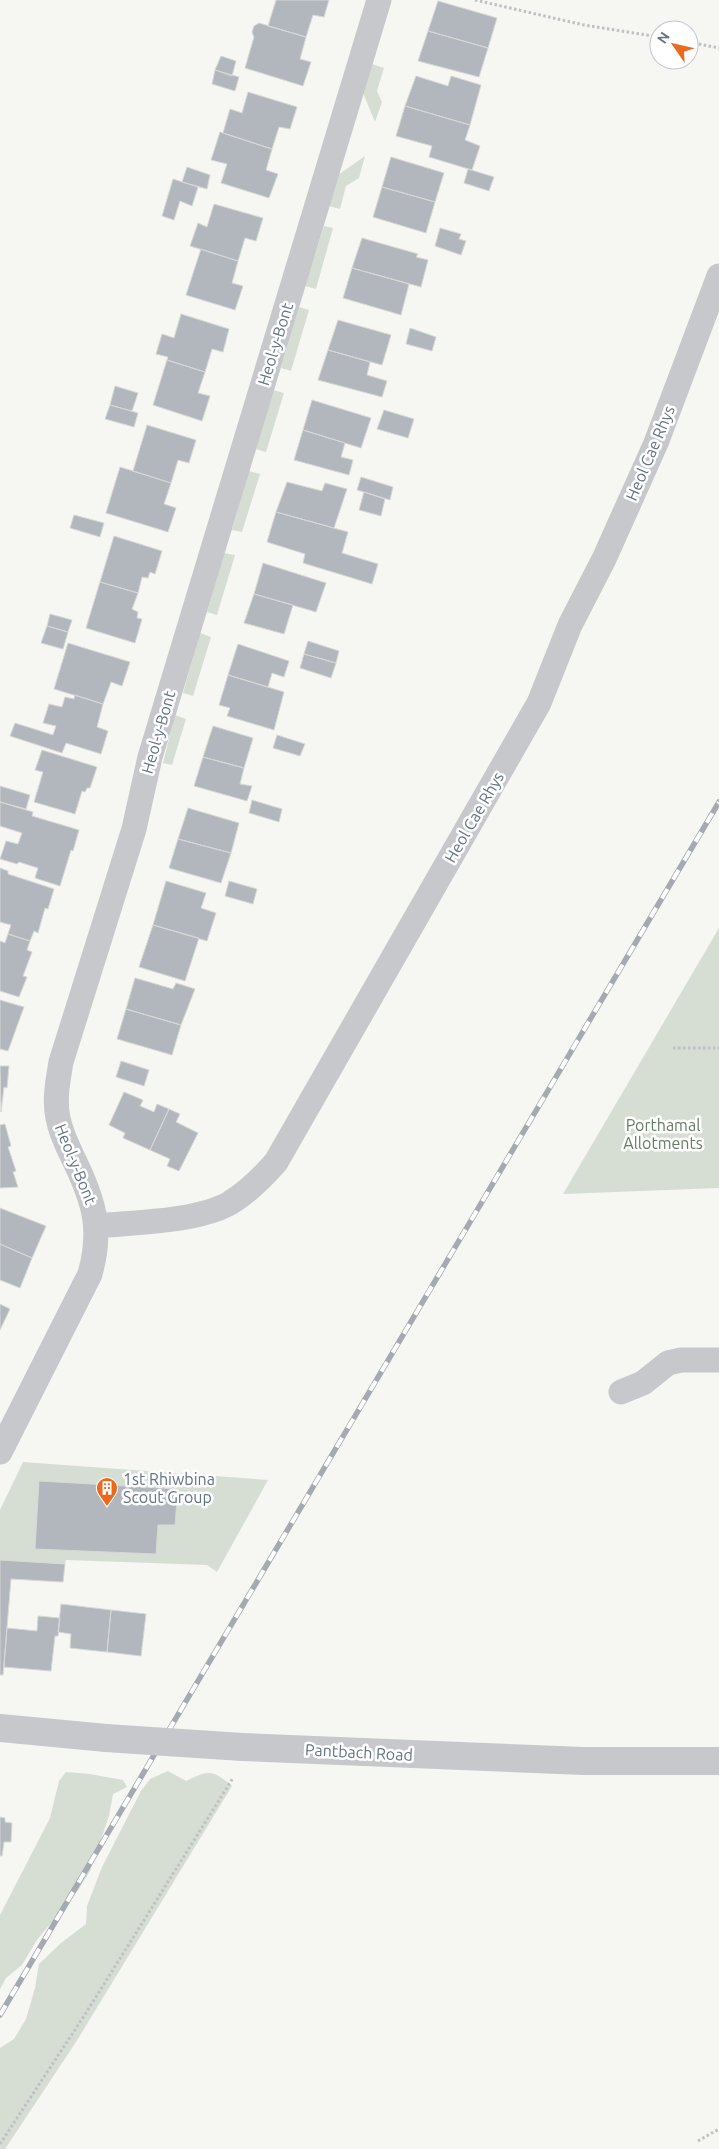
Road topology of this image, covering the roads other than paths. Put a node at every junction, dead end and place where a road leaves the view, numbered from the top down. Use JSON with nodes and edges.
{"nodes":[{"id":1,"x":380,"y":0,"type":"edge"},
{"id":2,"x":719,"y":276,"type":"edge"},
{"id":3,"x":97,"y":1226,"type":"junction"},
{"id":4,"x":719,"y":1360,"type":"edge"},
{"id":5,"x":621,"y":1392,"type":"dead end"},
{"id":6,"x":0,"y":1452,"type":"edge"},
{"id":7,"x":0,"y":1728,"type":"edge"},
{"id":8,"x":719,"y":1761,"type":"edge"}],
"edges":[{"from":1,"to":3,"type":"street","name":"Heol-y-Bont"},
{"from":2,"to":3,"type":"street","name":"Heol Cae Rhys"},
{"from":3,"to":6,"type":"street","name":"Heol-y-Bont"},
{"from":4,"to":5,"type":"street"},
{"from":7,"to":8,"type":"street","name":"Pantbach Road","bridge":true}]}
